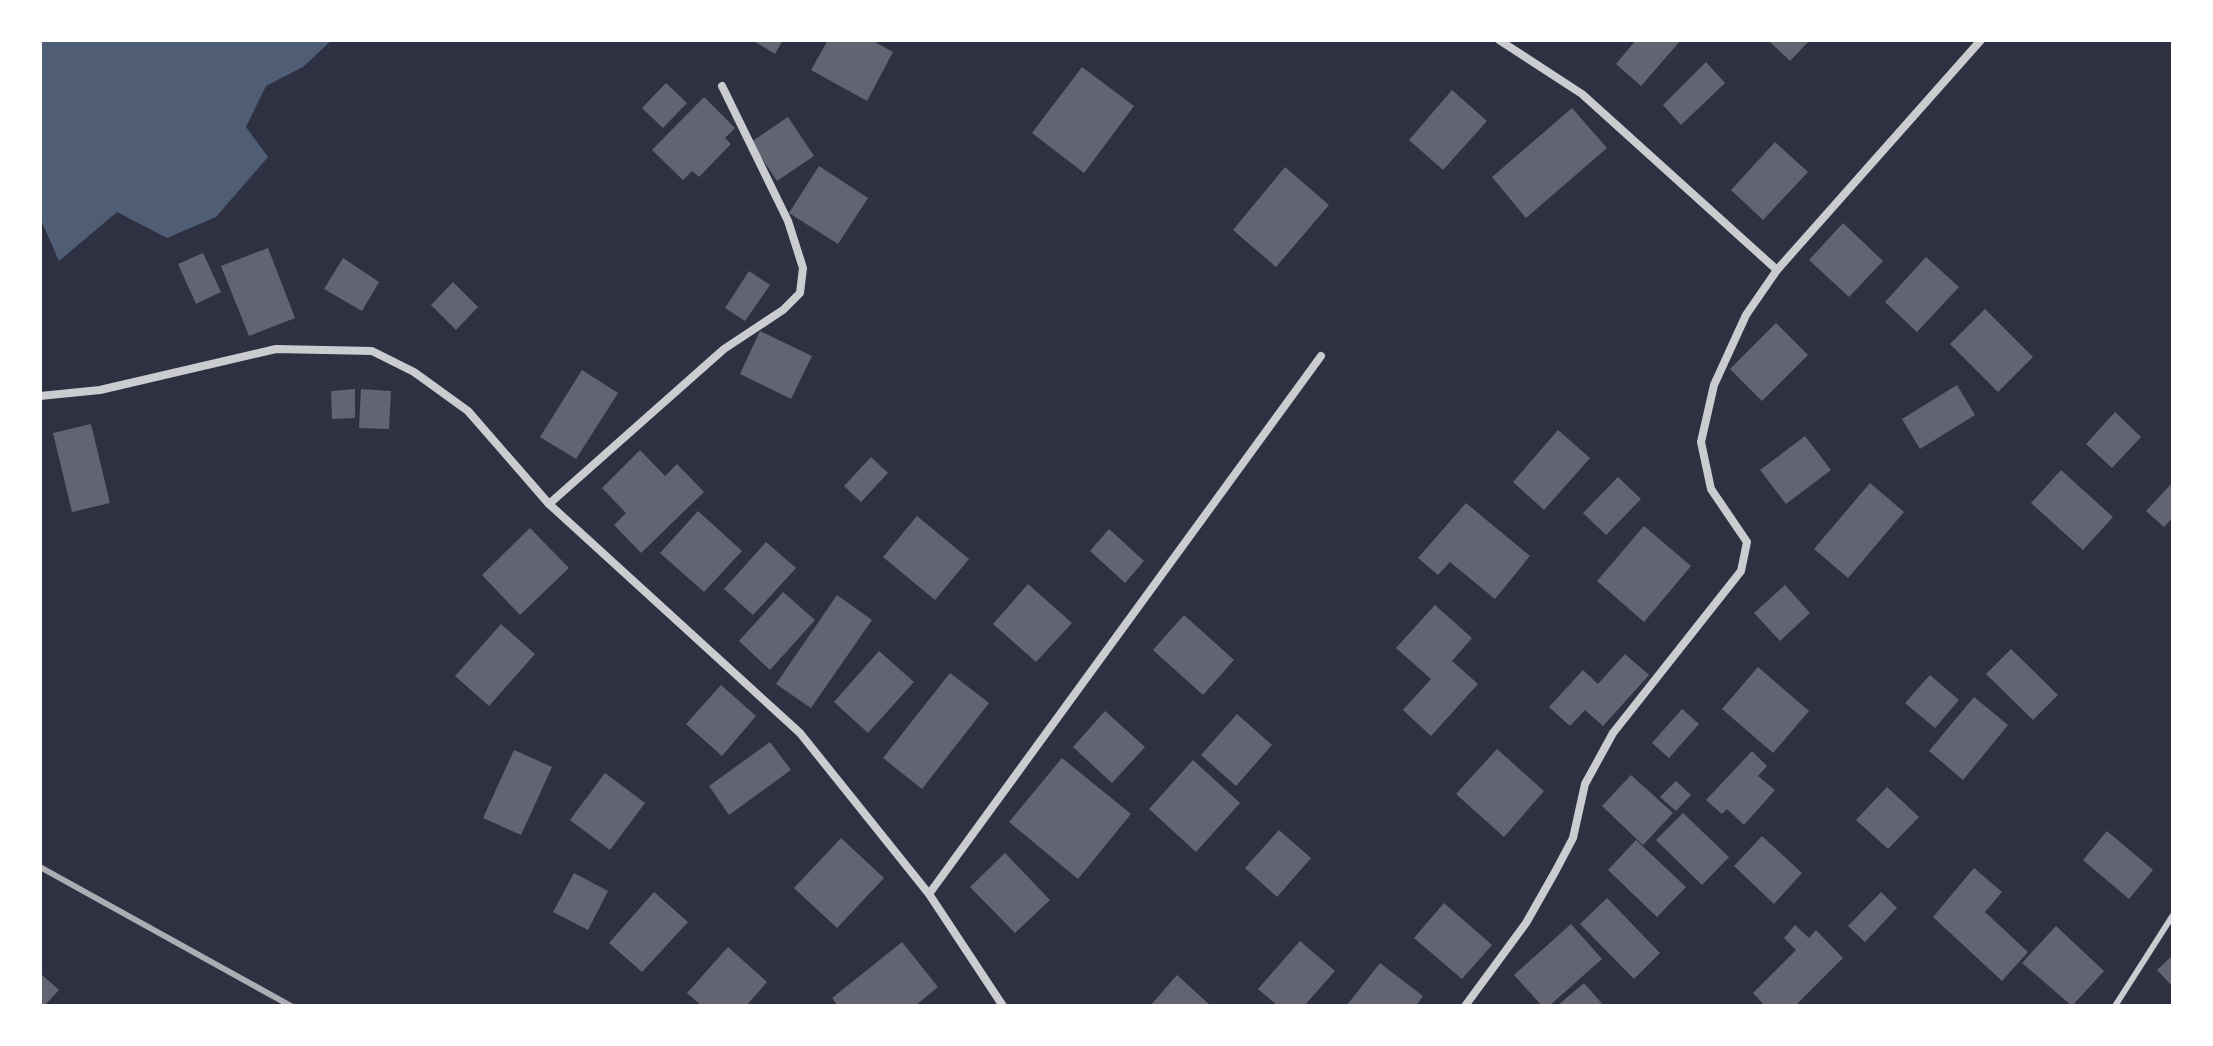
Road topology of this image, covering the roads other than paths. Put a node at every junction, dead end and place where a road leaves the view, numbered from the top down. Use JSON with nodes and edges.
{"nodes":[{"id":1,"x":1499,"y":40,"type":"edge"},
{"id":2,"x":1981,"y":40,"type":"edge"},
{"id":3,"x":722,"y":86,"type":"dead end"},
{"id":4,"x":1777,"y":270,"type":"junction"},
{"id":5,"x":1321,"y":356,"type":"dead end"},
{"id":6,"x":40,"y":396,"type":"edge"},
{"id":7,"x":549,"y":504,"type":"junction"},
{"id":8,"x":929,"y":894,"type":"junction"},
{"id":9,"x":2173,"y":915,"type":"edge"},
{"id":10,"x":1003,"y":1006,"type":"edge"},
{"id":11,"x":1465,"y":1006,"type":"edge"},
{"id":12,"x":2115,"y":1006,"type":"edge"}],
"edges":[{"from":1,"to":4,"type":"street"},
{"from":2,"to":4,"type":"street"},
{"from":3,"to":7,"type":"street"},
{"from":4,"to":11,"type":"street"},
{"from":5,"to":8,"type":"street"},
{"from":6,"to":7,"type":"street"},
{"from":7,"to":8,"type":"street"},
{"from":8,"to":10,"type":"street"},
{"from":9,"to":12,"type":"lane"}]}
